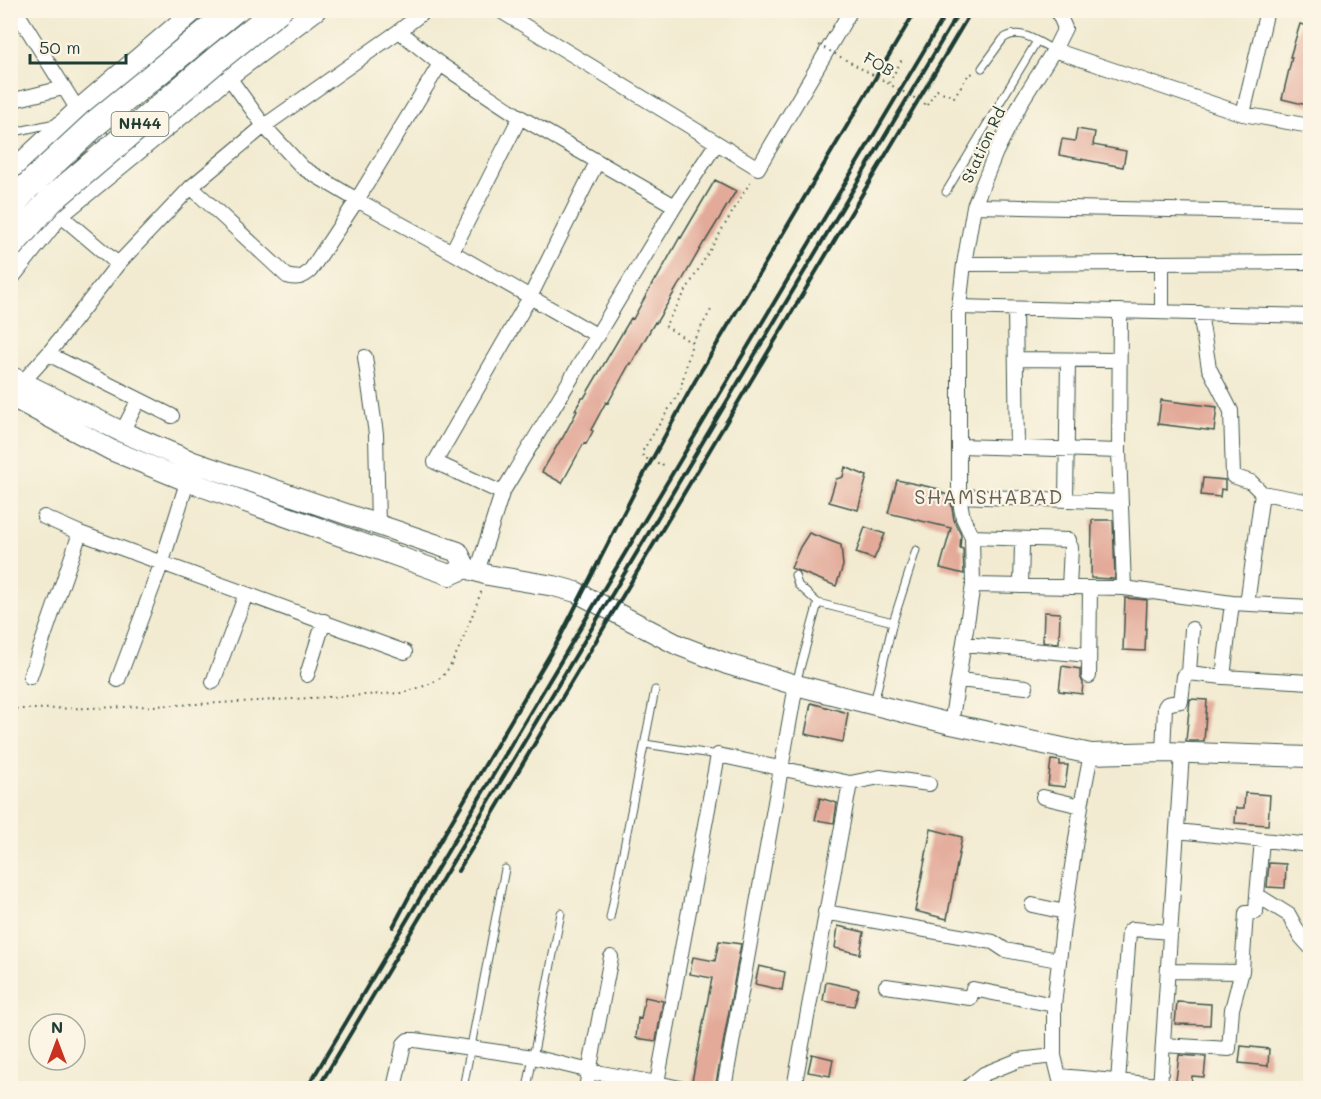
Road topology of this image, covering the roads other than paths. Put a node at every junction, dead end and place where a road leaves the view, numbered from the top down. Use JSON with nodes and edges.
{"nodes":[{"id":1,"x":195,"y":10,"type":"edge"},
{"id":2,"x":234,"y":10,"type":"edge"},
{"id":3,"x":278,"y":10,"type":"edge"},
{"id":4,"x":316,"y":10,"type":"edge"},
{"id":5,"x":426,"y":10,"type":"edge"},
{"id":6,"x":499,"y":10,"type":"edge"},
{"id":7,"x":851,"y":10,"type":"edge"},
{"id":8,"x":1056,"y":10,"type":"edge"},
{"id":9,"x":1267,"y":10,"type":"edge"},
{"id":10,"x":17,"y":15,"type":"edge"},
{"id":11,"x":399,"y":31,"type":"junction"},
{"id":12,"x":1036,"y":41,"type":"junction"},
{"id":13,"x":1054,"y":50,"type":"junction"},
{"id":14,"x":440,"y":64,"type":"junction"},
{"id":15,"x":982,"y":68,"type":"road end"},
{"id":16,"x":228,"y":76,"type":"junction"},
{"id":17,"x":63,"y":88,"type":"junction"},
{"id":18,"x":10,"y":100,"type":"edge"},
{"id":19,"x":1243,"y":114,"type":"junction"},
{"id":20,"x":72,"y":115,"type":"junction"},
{"id":21,"x":520,"y":117,"type":"junction"},
{"id":22,"x":264,"y":126,"type":"junction"},
{"id":23,"x":1311,"y":126,"type":"edge"},
{"id":24,"x":10,"y":133,"type":"edge"},
{"id":25,"x":716,"y":144,"type":"junction"},
{"id":26,"x":122,"y":162,"type":"junction"},
{"id":27,"x":597,"y":162,"type":"junction"},
{"id":28,"x":14,"y":166,"type":"edge"},
{"id":29,"x":191,"y":187,"type":"junction"},
{"id":30,"x":946,"y":192,"type":"dead end"},
{"id":31,"x":357,"y":201,"type":"junction"},
{"id":32,"x":675,"y":206,"type":"junction"},
{"id":33,"x":974,"y":206,"type":"junction"},
{"id":34,"x":10,"y":207,"type":"edge"},
{"id":35,"x":1311,"y":213,"type":"edge"},
{"id":36,"x":59,"y":214,"type":"junction"},
{"id":37,"x":10,"y":246,"type":"edge"},
{"id":38,"x":452,"y":252,"type":"junction"},
{"id":39,"x":1311,"y":262,"type":"edge"},
{"id":40,"x":1162,"y":263,"type":"junction"},
{"id":41,"x":118,"y":264,"type":"junction"},
{"id":42,"x":964,"y":264,"type":"junction"},
{"id":43,"x":10,"y":276,"type":"edge"},
{"id":44,"x":530,"y":297,"type":"junction"},
{"id":45,"x":959,"y":307,"type":"junction"},
{"id":46,"x":1015,"y":309,"type":"junction"},
{"id":47,"x":1120,"y":311,"type":"junction"},
{"id":48,"x":1162,"y":312,"type":"junction"},
{"id":49,"x":1200,"y":313,"type":"junction"},
{"id":50,"x":1311,"y":316,"type":"edge"},
{"id":51,"x":598,"y":336,"type":"junction"},
{"id":52,"x":48,"y":354,"type":"junction"},
{"id":53,"x":365,"y":357,"type":"dead end"},
{"id":54,"x":1016,"y":359,"type":"junction"},
{"id":55,"x":1068,"y":360,"type":"junction"},
{"id":56,"x":1119,"y":360,"type":"junction"},
{"id":57,"x":13,"y":388,"type":"edge"},
{"id":58,"x":138,"y":401,"type":"junction"},
{"id":59,"x":172,"y":416,"type":"dead end"},
{"id":60,"x":122,"y":432,"type":"junction"},
{"id":61,"x":959,"y":446,"type":"junction"},
{"id":62,"x":1017,"y":448,"type":"junction"},
{"id":63,"x":1067,"y":450,"type":"junction"},
{"id":64,"x":1119,"y":451,"type":"junction"},
{"id":65,"x":193,"y":462,"type":"junction"},
{"id":66,"x":187,"y":482,"type":"junction"},
{"id":67,"x":502,"y":493,"type":"junction"},
{"id":68,"x":1262,"y":493,"type":"junction"},
{"id":69,"x":959,"y":496,"type":"junction"},
{"id":70,"x":1066,"y":500,"type":"junction"},
{"id":71,"x":1121,"y":502,"type":"junction"},
{"id":72,"x":1311,"y":502,"type":"edge"},
{"id":73,"x":44,"y":517,"type":"dead end"},
{"id":74,"x":378,"y":525,"type":"junction"},
{"id":75,"x":80,"y":533,"type":"junction"},
{"id":76,"x":972,"y":537,"type":"junction"},
{"id":77,"x":1022,"y":545,"type":"dead end"},
{"id":78,"x":916,"y":550,"type":"dead end"},
{"id":79,"x":162,"y":562,"type":"junction"},
{"id":80,"x":477,"y":572,"type":"junction"},
{"id":81,"x":795,"y":575,"type":"dead end"},
{"id":82,"x":973,"y":585,"type":"junction"},
{"id":83,"x":1021,"y":585,"type":"junction"},
{"id":84,"x":1069,"y":587,"type":"junction"},
{"id":85,"x":1090,"y":588,"type":"junction"},
{"id":86,"x":1124,"y":588,"type":"junction"},
{"id":87,"x":246,"y":594,"type":"junction"},
{"id":88,"x":818,"y":603,"type":"junction"},
{"id":89,"x":1232,"y":603,"type":"junction"},
{"id":90,"x":1247,"y":604,"type":"junction"},
{"id":91,"x":1311,"y":607,"type":"edge"},
{"id":92,"x":324,"y":621,"type":"junction"},
{"id":93,"x":893,"y":622,"type":"junction"},
{"id":94,"x":1192,"y":629,"type":"dead end"},
{"id":95,"x":964,"y":644,"type":"junction"},
{"id":96,"x":405,"y":652,"type":"dead end"},
{"id":97,"x":1089,"y":655,"type":"junction"},
{"id":98,"x":1190,"y":673,"type":"junction"},
{"id":99,"x":307,"y":675,"type":"dead end"},
{"id":100,"x":1089,"y":676,"type":"dead end"},
{"id":101,"x":30,"y":677,"type":"dead end"},
{"id":102,"x":1223,"y":677,"type":"junction"},
{"id":103,"x":118,"y":680,"type":"dead end"},
{"id":104,"x":958,"y":680,"type":"junction"},
{"id":105,"x":213,"y":682,"type":"dead end"},
{"id":106,"x":1311,"y":682,"type":"edge"},
{"id":107,"x":796,"y":685,"type":"junction"},
{"id":108,"x":1026,"y":687,"type":"dead end"},
{"id":109,"x":655,"y":690,"type":"dead end"},
{"id":110,"x":873,"y":705,"type":"junction"},
{"id":111,"x":951,"y":724,"type":"junction"},
{"id":112,"x":645,"y":744,"type":"junction"},
{"id":113,"x":1173,"y":752,"type":"junction"},
{"id":114,"x":1091,"y":754,"type":"junction"},
{"id":115,"x":718,"y":755,"type":"junction"},
{"id":116,"x":1311,"y":757,"type":"edge"},
{"id":117,"x":782,"y":768,"type":"junction"},
{"id":118,"x":850,"y":783,"type":"junction"},
{"id":119,"x":929,"y":784,"type":"dead end"},
{"id":120,"x":1043,"y":797,"type":"dead end"},
{"id":121,"x":1081,"y":806,"type":"junction"},
{"id":122,"x":1177,"y":831,"type":"junction"},
{"id":123,"x":1262,"y":840,"type":"junction"},
{"id":124,"x":1311,"y":845,"type":"edge"},
{"id":125,"x":505,"y":869,"type":"dead end"},
{"id":126,"x":1257,"y":895,"type":"junction"},
{"id":127,"x":1032,"y":905,"type":"dead end"},
{"id":128,"x":825,"y":912,"type":"junction"},
{"id":129,"x":1065,"y":912,"type":"junction"},
{"id":130,"x":561,"y":913,"type":"dead end"},
{"id":131,"x":610,"y":918,"type":"dead end"},
{"id":132,"x":1171,"y":932,"type":"junction"},
{"id":133,"x":1311,"y":947,"type":"edge"},
{"id":134,"x":611,"y":957,"type":"dead end"},
{"id":135,"x":1058,"y":960,"type":"junction"},
{"id":136,"x":1168,"y":970,"type":"junction"},
{"id":137,"x":1241,"y":972,"type":"junction"},
{"id":138,"x":886,"y":986,"type":"dead end"},
{"id":139,"x":1054,"y":1005,"type":"junction"},
{"id":140,"x":1163,"y":1045,"type":"junction"},
{"id":141,"x":470,"y":1048,"type":"junction"},
{"id":142,"x":1054,"y":1056,"type":"junction"},
{"id":143,"x":533,"y":1057,"type":"junction"},
{"id":144,"x":590,"y":1071,"type":"junction"},
{"id":145,"x":1061,"y":1082,"type":"edge"},
{"id":146,"x":1118,"y":1082,"type":"junction"},
{"id":147,"x":657,"y":1086,"type":"edge"},
{"id":148,"x":1160,"y":1087,"type":"edge"},
{"id":149,"x":394,"y":1089,"type":"edge"},
{"id":150,"x":463,"y":1089,"type":"edge"},
{"id":151,"x":527,"y":1089,"type":"edge"},
{"id":152,"x":586,"y":1089,"type":"edge"},
{"id":153,"x":680,"y":1089,"type":"edge"},
{"id":154,"x":724,"y":1089,"type":"edge"},
{"id":155,"x":794,"y":1089,"type":"edge"},
{"id":156,"x":967,"y":1089,"type":"edge"}],
"edges":[{"from":1,"to":20,"type":"main road"},
{"from":2,"to":34,"type":"highway","number":"NH44","bridge":true},
{"from":3,"to":37,"type":"highway","number":"NH44","bridge":true},
{"from":4,"to":16,"type":"main road"},
{"from":5,"to":11,"type":"street"},
{"from":6,"to":25,"type":"street"},
{"from":7,"to":25,"type":"street"},
{"from":8,"to":13,"type":"street","name":"Station Rd"},
{"from":9,"to":19,"type":"street"},
{"from":10,"to":17,"type":"street"},
{"from":11,"to":14,"type":"street"},
{"from":11,"to":22,"type":"street"},
{"from":12,"to":13,"type":"lane"},
{"from":12,"to":15,"type":"lane"},
{"from":12,"to":30,"type":"lane"},
{"from":13,"to":19,"type":"street"},
{"from":13,"to":33,"type":"street","name":"Station Rd"},
{"from":14,"to":21,"type":"street"},
{"from":14,"to":31,"type":"street"},
{"from":16,"to":22,"type":"street"},
{"from":16,"to":26,"type":"main road"},
{"from":17,"to":18,"type":"street"},
{"from":17,"to":20,"type":"street"},
{"from":19,"to":23,"type":"street"},
{"from":20,"to":24,"type":"lane"},
{"from":20,"to":26,"type":"street"},
{"from":20,"to":28,"type":"main road"},
{"from":21,"to":27,"type":"street"},
{"from":21,"to":38,"type":"street"},
{"from":22,"to":29,"type":"street"},
{"from":22,"to":31,"type":"street"},
{"from":25,"to":32,"type":"street"},
{"from":26,"to":36,"type":"main road"},
{"from":27,"to":32,"type":"street"},
{"from":27,"to":44,"type":"street"},
{"from":29,"to":31,"type":"street"},
{"from":29,"to":41,"type":"street"},
{"from":31,"to":38,"type":"street"},
{"from":32,"to":51,"type":"street"},
{"from":33,"to":35,"type":"street"},
{"from":33,"to":42,"type":"street","name":"Station Rd"},
{"from":36,"to":41,"type":"street"},
{"from":36,"to":43,"type":"main road"},
{"from":38,"to":44,"type":"street"},
{"from":39,"to":40,"type":"street"},
{"from":40,"to":42,"type":"street"},
{"from":40,"to":48,"type":"street"},
{"from":41,"to":52,"type":"street"},
{"from":42,"to":45,"type":"street","name":"Station Rd"},
{"from":44,"to":51,"type":"street"},
{"from":44,"to":67,"type":"street"},
{"from":45,"to":46,"type":"street"},
{"from":45,"to":61,"type":"street","name":"Station Rd"},
{"from":46,"to":47,"type":"street"},
{"from":46,"to":54,"type":"street"},
{"from":47,"to":48,"type":"street"},
{"from":47,"to":56,"type":"street"},
{"from":48,"to":49,"type":"street"},
{"from":49,"to":50,"type":"street"},
{"from":49,"to":68,"type":"street"},
{"from":51,"to":67,"type":"street"},
{"from":52,"to":57,"type":"street"},
{"from":52,"to":58,"type":"street"},
{"from":53,"to":74,"type":"street"},
{"from":54,"to":55,"type":"street"},
{"from":54,"to":62,"type":"street"},
{"from":55,"to":56,"type":"street"},
{"from":55,"to":63,"type":"street"},
{"from":56,"to":64,"type":"street"},
{"from":57,"to":60,"type":"main road"},
{"from":57,"to":66,"type":"main road"},
{"from":58,"to":59,"type":"street"},
{"from":58,"to":60,"type":"street"},
{"from":60,"to":65,"type":"main road"},
{"from":61,"to":62,"type":"street"},
{"from":61,"to":69,"type":"street","name":"Station Rd"},
{"from":62,"to":63,"type":"street"},
{"from":63,"to":64,"type":"street"},
{"from":63,"to":70,"type":"street"},
{"from":64,"to":71,"type":"street"},
{"from":65,"to":66,"type":"street"},
{"from":65,"to":74,"type":"main road"},
{"from":66,"to":79,"type":"street"},
{"from":66,"to":80,"type":"main road"},
{"from":67,"to":80,"type":"street"},
{"from":68,"to":72,"type":"street"},
{"from":68,"to":90,"type":"street"},
{"from":69,"to":70,"type":"street"},
{"from":69,"to":76,"type":"street","name":"Station Rd"},
{"from":70,"to":71,"type":"street"},
{"from":71,"to":86,"type":"street"},
{"from":73,"to":75,"type":"street"},
{"from":74,"to":80,"type":"main road"},
{"from":75,"to":79,"type":"street"},
{"from":75,"to":101,"type":"street"},
{"from":76,"to":82,"type":"street","name":"Station Rd"},
{"from":76,"to":84,"type":"street"},
{"from":77,"to":83,"type":"street"},
{"from":78,"to":93,"type":"lane"},
{"from":79,"to":87,"type":"street"},
{"from":79,"to":103,"type":"street"},
{"from":80,"to":107,"type":"main road"},
{"from":81,"to":88,"type":"lane"},
{"from":82,"to":83,"type":"street"},
{"from":82,"to":95,"type":"street","name":"Station Rd"},
{"from":83,"to":84,"type":"street"},
{"from":84,"to":85,"type":"street"},
{"from":85,"to":86,"type":"street"},
{"from":85,"to":97,"type":"street"},
{"from":86,"to":89,"type":"street"},
{"from":87,"to":92,"type":"street"},
{"from":87,"to":105,"type":"street"},
{"from":88,"to":93,"type":"lane"},
{"from":88,"to":107,"type":"lane"},
{"from":89,"to":90,"type":"street"},
{"from":89,"to":102,"type":"street"},
{"from":90,"to":91,"type":"street"},
{"from":92,"to":96,"type":"street"},
{"from":92,"to":99,"type":"street"},
{"from":93,"to":110,"type":"lane"},
{"from":94,"to":98,"type":"street"},
{"from":95,"to":97,"type":"street"},
{"from":95,"to":104,"type":"street","name":"Station Rd"},
{"from":97,"to":100,"type":"street"},
{"from":98,"to":102,"type":"street"},
{"from":98,"to":113,"type":"street"},
{"from":102,"to":106,"type":"street"},
{"from":104,"to":108,"type":"street"},
{"from":104,"to":111,"type":"street","name":"Station Rd"},
{"from":107,"to":110,"type":"main road"},
{"from":107,"to":117,"type":"street"},
{"from":109,"to":112,"type":"lane"},
{"from":110,"to":111,"type":"main road"},
{"from":111,"to":114,"type":"main road"},
{"from":112,"to":115,"type":"lane"},
{"from":112,"to":131,"type":"lane"},
{"from":113,"to":114,"type":"main road"},
{"from":113,"to":116,"type":"main road"},
{"from":113,"to":122,"type":"street"},
{"from":114,"to":121,"type":"street"},
{"from":115,"to":117,"type":"street"},
{"from":115,"to":147,"type":"street"},
{"from":117,"to":118,"type":"street"},
{"from":117,"to":154,"type":"street"},
{"from":118,"to":119,"type":"street"},
{"from":118,"to":128,"type":"street"},
{"from":120,"to":121,"type":"street"},
{"from":121,"to":129,"type":"street"},
{"from":122,"to":123,"type":"street"},
{"from":122,"to":132,"type":"street"},
{"from":123,"to":124,"type":"street"},
{"from":123,"to":126,"type":"street"},
{"from":125,"to":141,"type":"lane"},
{"from":126,"to":133,"type":"street"},
{"from":126,"to":137,"type":"street"},
{"from":127,"to":129,"type":"street"},
{"from":128,"to":135,"type":"street"},
{"from":128,"to":155,"type":"street"},
{"from":129,"to":135,"type":"street"},
{"from":130,"to":143,"type":"lane"},
{"from":132,"to":136,"type":"street"},
{"from":132,"to":146,"type":"street"},
{"from":134,"to":144,"type":"street"},
{"from":135,"to":139,"type":"street"},
{"from":136,"to":137,"type":"street"},
{"from":136,"to":140,"type":"street"},
{"from":137,"to":140,"type":"street"},
{"from":138,"to":139,"type":"street"},
{"from":139,"to":142,"type":"street"},
{"from":140,"to":148,"type":"street"},
{"from":141,"to":143,"type":"street"},
{"from":141,"to":149,"type":"street"},
{"from":141,"to":150,"type":"lane"},
{"from":142,"to":145,"type":"street"},
{"from":142,"to":156,"type":"street"},
{"from":143,"to":144,"type":"street"},
{"from":143,"to":151,"type":"lane"},
{"from":144,"to":147,"type":"street"},
{"from":144,"to":152,"type":"street"},
{"from":145,"to":146,"type":"street"},
{"from":146,"to":148,"type":"street"},
{"from":147,"to":153,"type":"street"}]}
